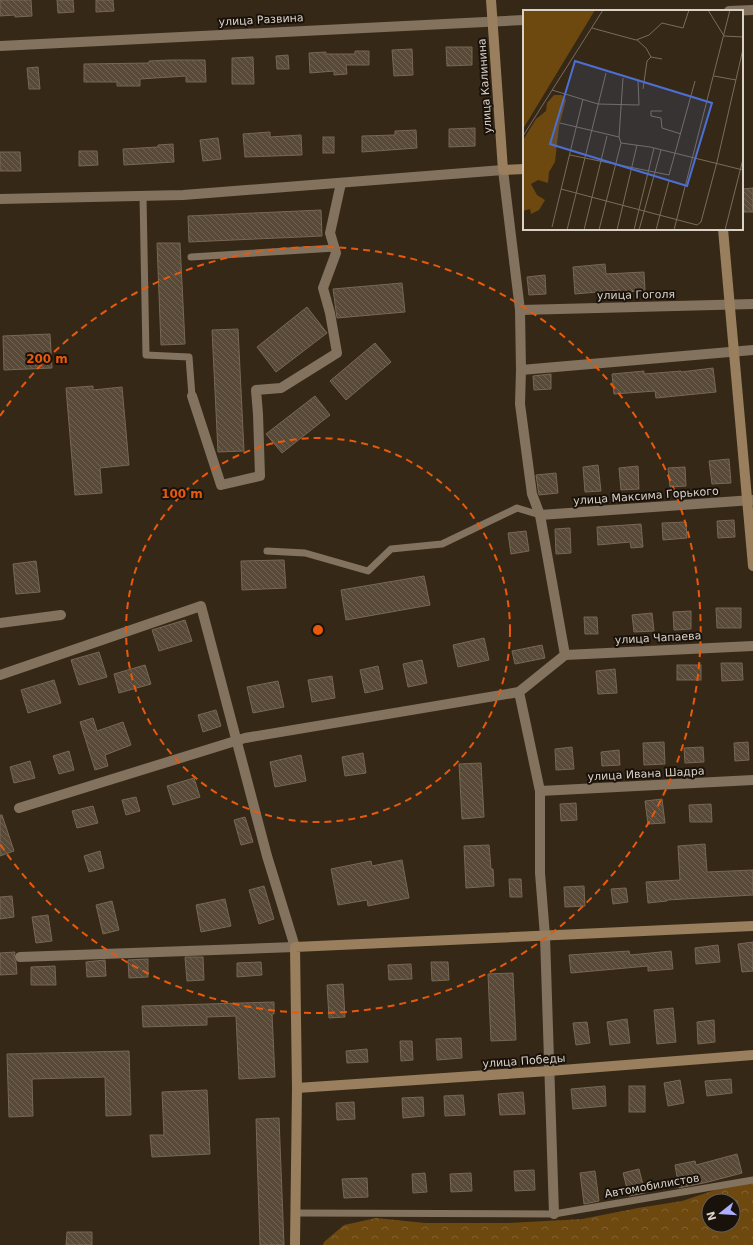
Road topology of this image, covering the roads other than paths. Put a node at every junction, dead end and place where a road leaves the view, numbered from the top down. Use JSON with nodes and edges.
{"nodes":[{"id":1,"x":491,"y":0,"type":"edge"},
{"id":2,"x":743,"y":10,"type":"edge"},
{"id":3,"x":753,"y":10,"type":"edge"},
{"id":4,"x":523,"y":20,"type":"edge"},
{"id":5,"x":492,"y":21,"type":"junction"},
{"id":6,"x":0,"y":46,"type":"edge"},
{"id":7,"x":523,"y":169,"type":"edge"},
{"id":8,"x":503,"y":170,"type":"junction"},
{"id":9,"x":341,"y":182,"type":"junction"},
{"id":10,"x":143,"y":196,"type":"junction"},
{"id":11,"x":0,"y":199,"type":"edge"},
{"id":12,"x":723,"y":230,"type":"edge"},
{"id":13,"x":335,"y":248,"type":"junction"},
{"id":14,"x":191,"y":257,"type":"dead end"},
{"id":15,"x":753,"y":304,"type":"edge"},
{"id":16,"x":730,"y":305,"type":"junction"},
{"id":17,"x":520,"y":310,"type":"junction"},
{"id":18,"x":753,"y":350,"type":"edge"},
{"id":19,"x":734,"y":351,"type":"junction"},
{"id":20,"x":521,"y":370,"type":"junction"},
{"id":21,"x":192,"y":396,"type":"joint"},
{"id":22,"x":750,"y":500,"type":"edge"},
{"id":23,"x":540,"y":515,"type":"junction"},
{"id":24,"x":267,"y":551,"type":"dead end"},
{"id":25,"x":753,"y":566,"type":"edge"},
{"id":26,"x":61,"y":615,"type":"dead end"},
{"id":27,"x":0,"y":623,"type":"edge"},
{"id":28,"x":753,"y":646,"type":"edge"},
{"id":29,"x":565,"y":655,"type":"junction"},
{"id":30,"x":0,"y":675,"type":"edge"},
{"id":31,"x":518,"y":692,"type":"junction"},
{"id":32,"x":237,"y":740,"type":"junction"},
{"id":33,"x":753,"y":780,"type":"edge"},
{"id":34,"x":540,"y":791,"type":"junction"},
{"id":35,"x":19,"y":808,"type":"dead end"},
{"id":36,"x":753,"y":926,"type":"edge"},
{"id":37,"x":545,"y":936,"type":"junction"},
{"id":38,"x":295,"y":947,"type":"junction"},
{"id":39,"x":20,"y":957,"type":"dead end"},
{"id":40,"x":753,"y":1055,"type":"edge"},
{"id":41,"x":549,"y":1071,"type":"junction"},
{"id":42,"x":297,"y":1088,"type":"junction"},
{"id":43,"x":753,"y":1180,"type":"edge"},
{"id":44,"x":295,"y":1213,"type":"junction"},
{"id":45,"x":554,"y":1214,"type":"junction"},
{"id":46,"x":295,"y":1245,"type":"edge"}],
"edges":[{"from":1,"to":5,"type":"street","name":"улица Калинина"},
{"from":2,"to":3,"type":"street"},
{"from":4,"to":5,"type":"street","name":"улица Развина"},
{"from":5,"to":6,"type":"street","name":"улица Развина"},
{"from":5,"to":8,"type":"street","name":"улица Калинина"},
{"from":7,"to":8,"type":"street"},
{"from":8,"to":9,"type":"street"},
{"from":8,"to":17,"type":"street"},
{"from":9,"to":10,"type":"street"},
{"from":9,"to":13,"type":"street"},
{"from":10,"to":11,"type":"street"},
{"from":10,"to":21,"type":"lane"},
{"from":12,"to":16,"type":"street"},
{"from":13,"to":14,"type":"lane"},
{"from":13,"to":21,"type":"street"},
{"from":15,"to":16,"type":"street","name":"улица Гоголя"},
{"from":16,"to":17,"type":"street","name":"улица Гоголя"},
{"from":16,"to":19,"type":"street"},
{"from":17,"to":20,"type":"street"},
{"from":18,"to":19,"type":"street"},
{"from":19,"to":20,"type":"street"},
{"from":19,"to":22,"type":"street"},
{"from":20,"to":23,"type":"street"},
{"from":22,"to":23,"type":"street","name":"улица Максима Горького"},
{"from":22,"to":25,"type":"street"},
{"from":23,"to":24,"type":"lane"},
{"from":23,"to":29,"type":"street"},
{"from":26,"to":27,"type":"street"},
{"from":28,"to":29,"type":"street","name":"улица Чапаева"},
{"from":29,"to":31,"type":"street"},
{"from":30,"to":32,"type":"street"},
{"from":31,"to":32,"type":"street"},
{"from":31,"to":34,"type":"street"},
{"from":32,"to":35,"type":"street"},
{"from":32,"to":38,"type":"street"},
{"from":33,"to":34,"type":"street","name":"улица Ивана Шадра"},
{"from":34,"to":37,"type":"street"},
{"from":36,"to":37,"type":"street"},
{"from":37,"to":38,"type":"street"},
{"from":37,"to":41,"type":"street"},
{"from":38,"to":39,"type":"street"},
{"from":38,"to":42,"type":"street"},
{"from":40,"to":41,"type":"street","name":"улица Победы"},
{"from":41,"to":42,"type":"street","name":"улица Победы"},
{"from":41,"to":45,"type":"street"},
{"from":42,"to":44,"type":"street"},
{"from":43,"to":45,"type":"lane","name":"Автомобилистов"},
{"from":44,"to":45,"type":"lane","name":"Автомобилистов"},
{"from":44,"to":46,"type":"street"}]}
